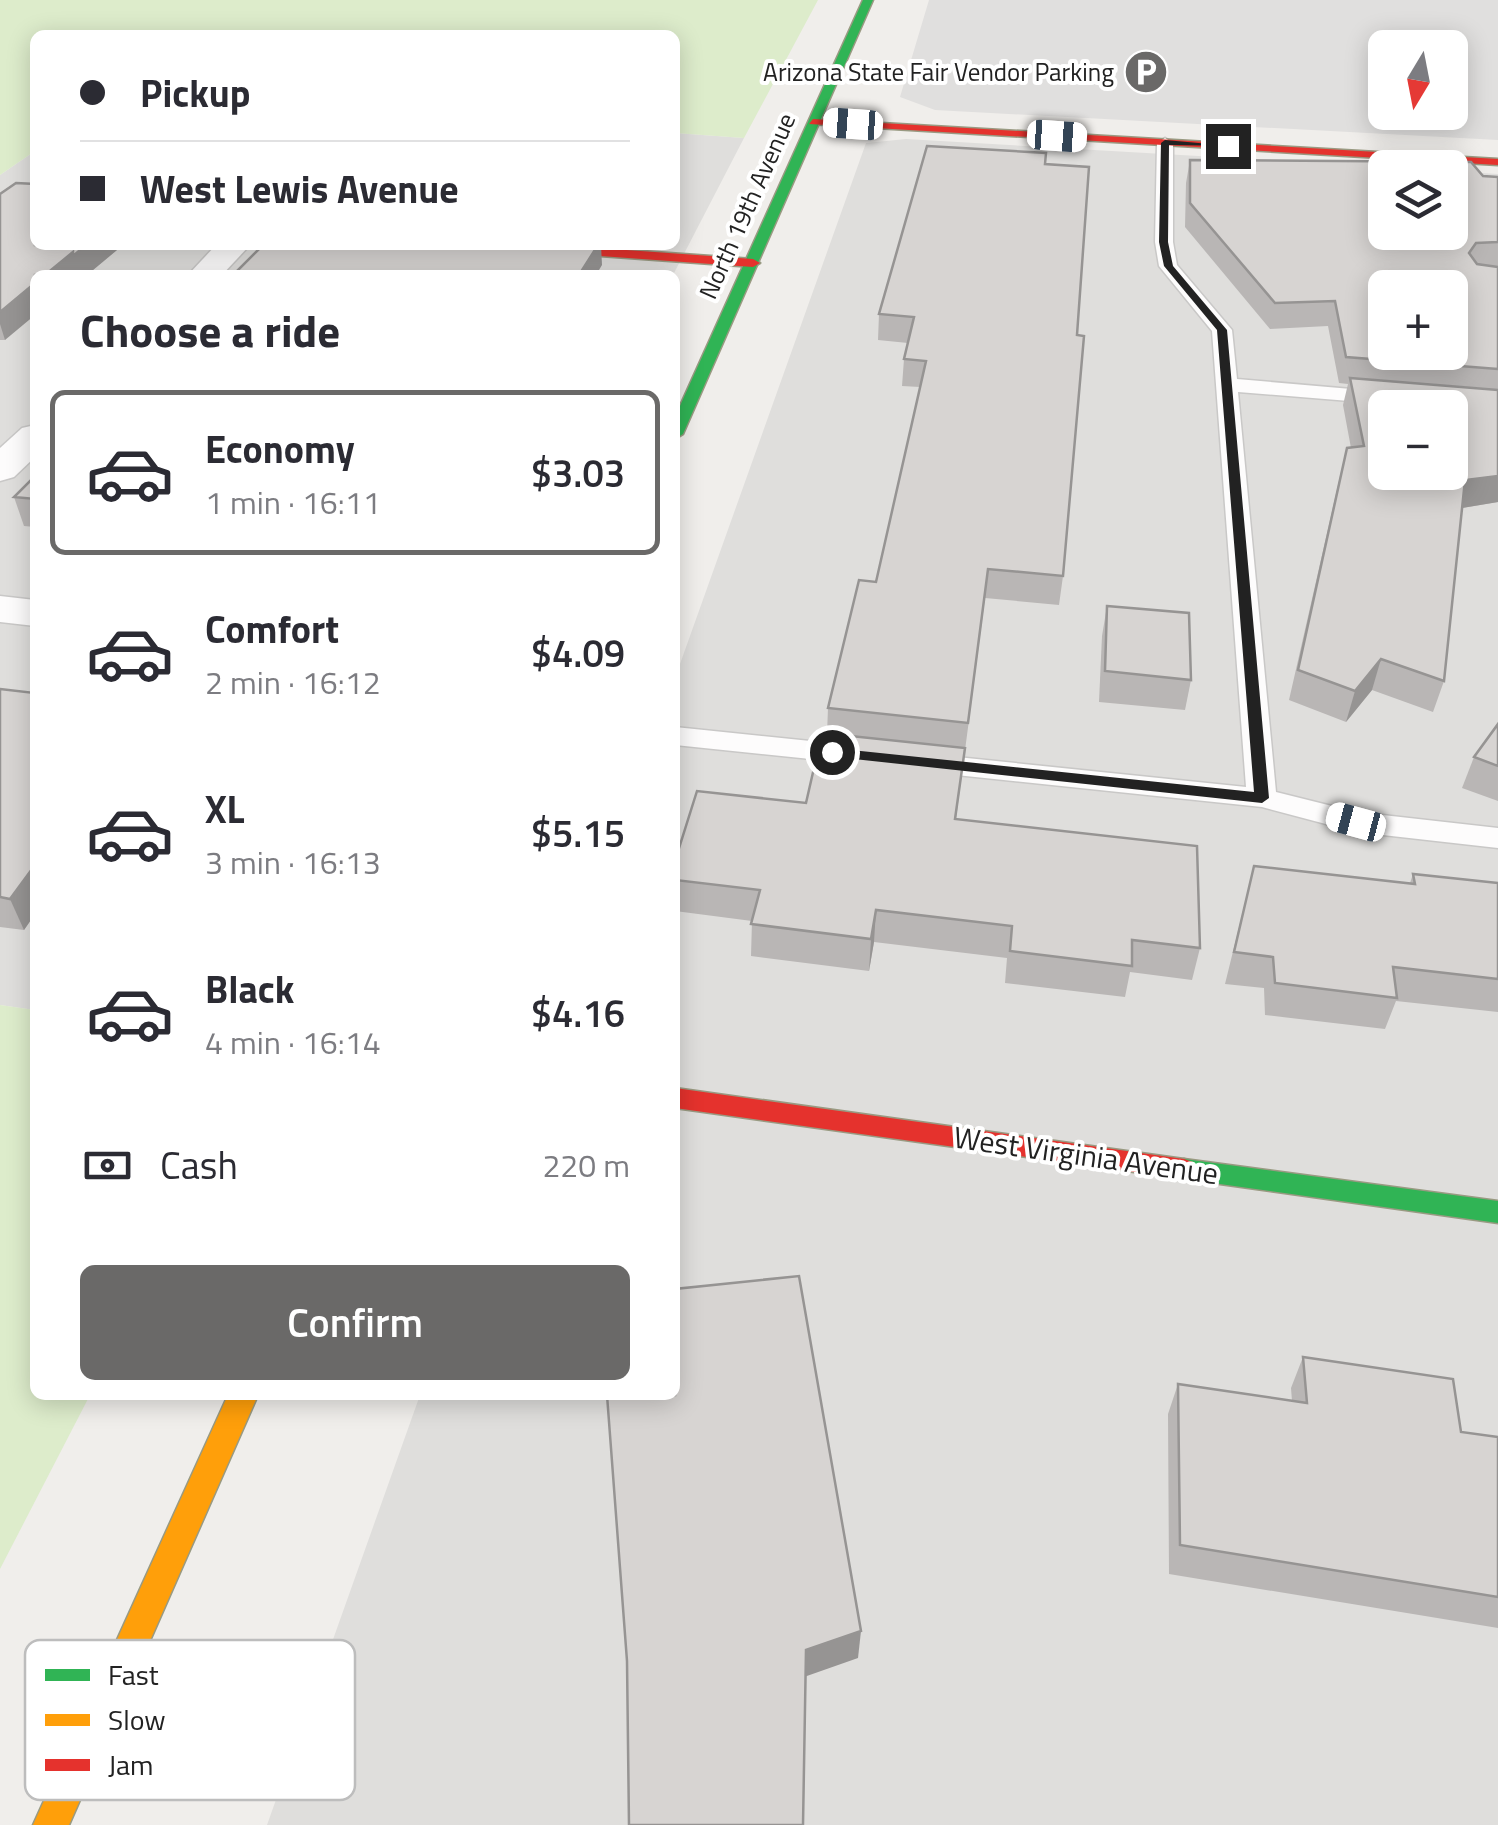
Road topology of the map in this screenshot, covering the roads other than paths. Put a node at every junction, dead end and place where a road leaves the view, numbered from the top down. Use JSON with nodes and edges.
{"nodes":[{"id":1,"x":868,"y":0,"type":"edge"},
{"id":2,"x":814,"y":122,"type":"junction"},
{"id":3,"x":1165,"y":143,"type":"junction"},
{"id":4,"x":1498,"y":162,"type":"edge"},
{"id":5,"x":229,"y":250,"type":"edge"},
{"id":6,"x":573,"y":250,"type":"edge"},
{"id":7,"x":752,"y":263,"type":"junction"},
{"id":8,"x":209,"y":270,"type":"edge"},
{"id":9,"x":1226,"y":385,"type":"junction"},
{"id":10,"x":1368,"y":396,"type":"edge"},
{"id":11,"x":680,"y":421,"type":"edge"},
{"id":12,"x":30,"y":441,"type":"edge"},
{"id":13,"x":0,"y":469,"type":"edge"},
{"id":14,"x":0,"y":609,"type":"edge"},
{"id":15,"x":30,"y":612,"type":"edge"},
{"id":16,"x":680,"y":737,"type":"edge"},
{"id":17,"x":1262,"y":798,"type":"junction"},
{"id":18,"x":1498,"y":838,"type":"edge"},
{"id":19,"x":680,"y":1099,"type":"edge"},
{"id":20,"x":1498,"y":1212,"type":"edge"},
{"id":21,"x":242,"y":1400,"type":"edge"},
{"id":22,"x":134,"y":1640,"type":"edge"},
{"id":23,"x":62,"y":1800,"type":"edge"},
{"id":24,"x":51,"y":1825,"type":"edge"}],
"edges":[{"from":1,"to":2,"type":"main road","name":"North 19th Avenue"},
{"from":2,"to":3,"type":"main road"},
{"from":2,"to":7,"type":"main road","name":"North 19th Avenue"},
{"from":3,"to":4,"type":"main road"},
{"from":3,"to":9,"type":"lane"},
{"from":5,"to":8,"type":"street"},
{"from":6,"to":7,"type":"main road"},
{"from":7,"to":11,"type":"main road","name":"North 19th Avenue"},
{"from":9,"to":10,"type":"lane"},
{"from":9,"to":17,"type":"lane"},
{"from":12,"to":13,"type":"street"},
{"from":14,"to":15,"type":"street"},
{"from":16,"to":17,"type":"lane"},
{"from":17,"to":18,"type":"lane"},
{"from":19,"to":20,"type":"main road","name":"West Virginia Avenue"},
{"from":21,"to":22,"type":"main road"},
{"from":23,"to":24,"type":"main road"}]}
